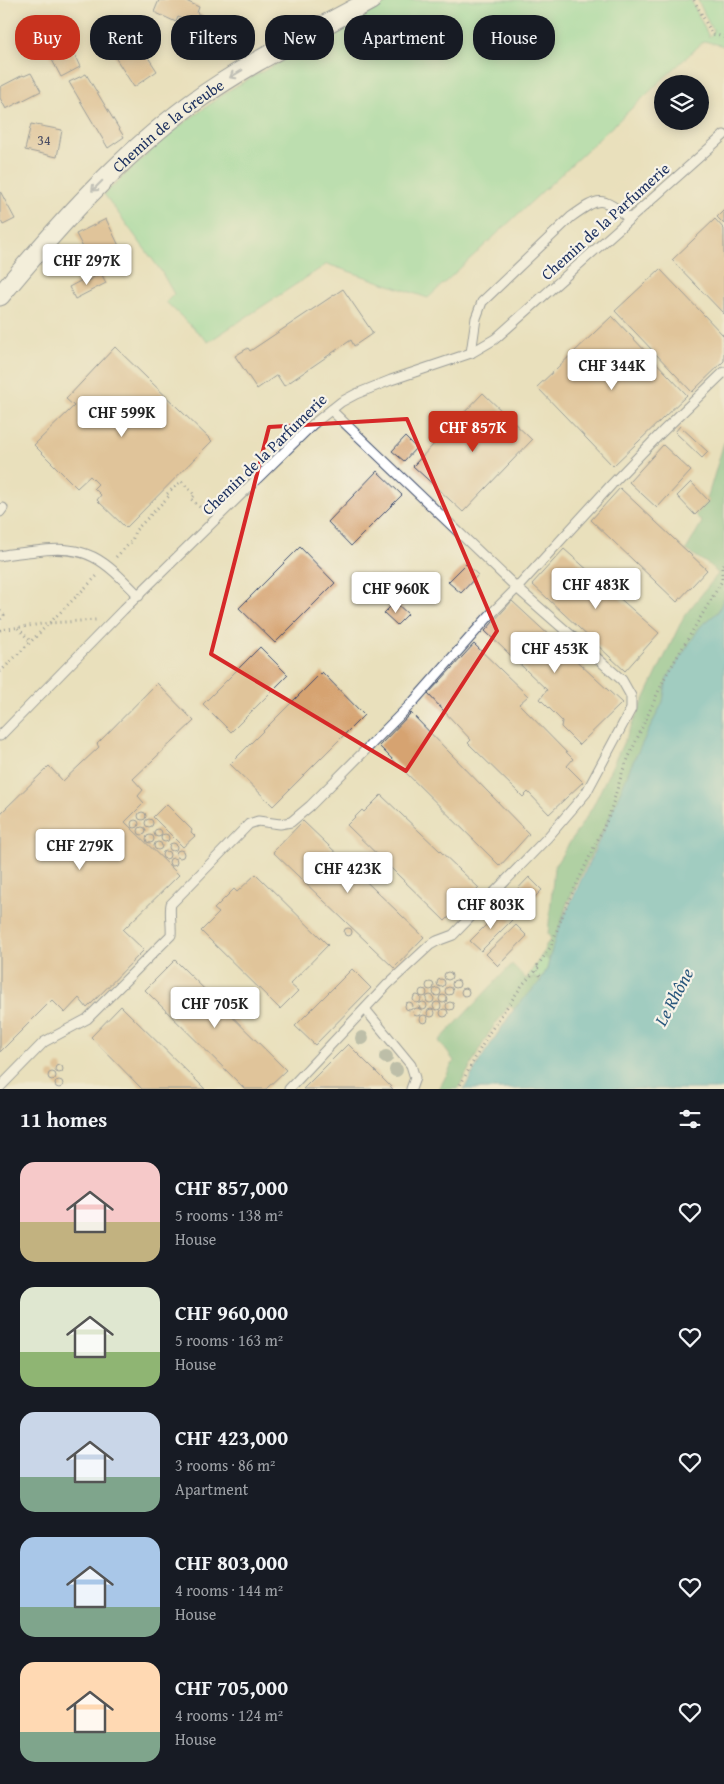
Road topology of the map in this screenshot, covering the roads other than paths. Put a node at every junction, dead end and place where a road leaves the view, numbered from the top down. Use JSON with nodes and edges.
{"nodes":[{"id":1,"x":371,"y":0,"type":"edge"},
{"id":2,"x":724,"y":135,"type":"edge"},
{"id":3,"x":630,"y":219,"type":"junction"},
{"id":4,"x":0,"y":296,"type":"edge"},
{"id":5,"x":471,"y":353,"type":"junction"},
{"id":6,"x":724,"y":372,"type":"edge"},
{"id":7,"x":331,"y":410,"type":"junction"},
{"id":8,"x":0,"y":556,"type":"edge"},
{"id":9,"x":517,"y":588,"type":"junction"},
{"id":10,"x":138,"y":596,"type":"junction"},
{"id":11,"x":0,"y":736,"type":"edge"},
{"id":12,"x":365,"y":1009,"type":"junction"},
{"id":13,"x":0,"y":1087,"type":"edge"},
{"id":14,"x":289,"y":1089,"type":"edge"},
{"id":15,"x":411,"y":1089,"type":"edge"}],
"edges":[{"from":1,"to":4,"type":"street","name":"Chemin de la Greube","one_way":true},
{"from":2,"to":3,"type":"lane","name":"Chemin de la Parfumerie"},
{"from":3,"to":5,"type":"lane","name":"Chemin de la Parfumerie"},
{"from":3,"to":5,"type":"lane"},
{"from":5,"to":7,"type":"lane","name":"Chemin de la Parfumerie"},
{"from":6,"to":9,"type":"lane"},
{"from":7,"to":9,"type":"lane"},
{"from":7,"to":10,"type":"lane","name":"Chemin de la Parfumerie"},
{"from":8,"to":10,"type":"lane"},
{"from":9,"to":12,"type":"lane"},
{"from":9,"to":13,"type":"lane"},
{"from":10,"to":11,"type":"lane","name":"Chemin de la Parfumerie"},
{"from":12,"to":14,"type":"lane"},
{"from":12,"to":15,"type":"lane"}]}
